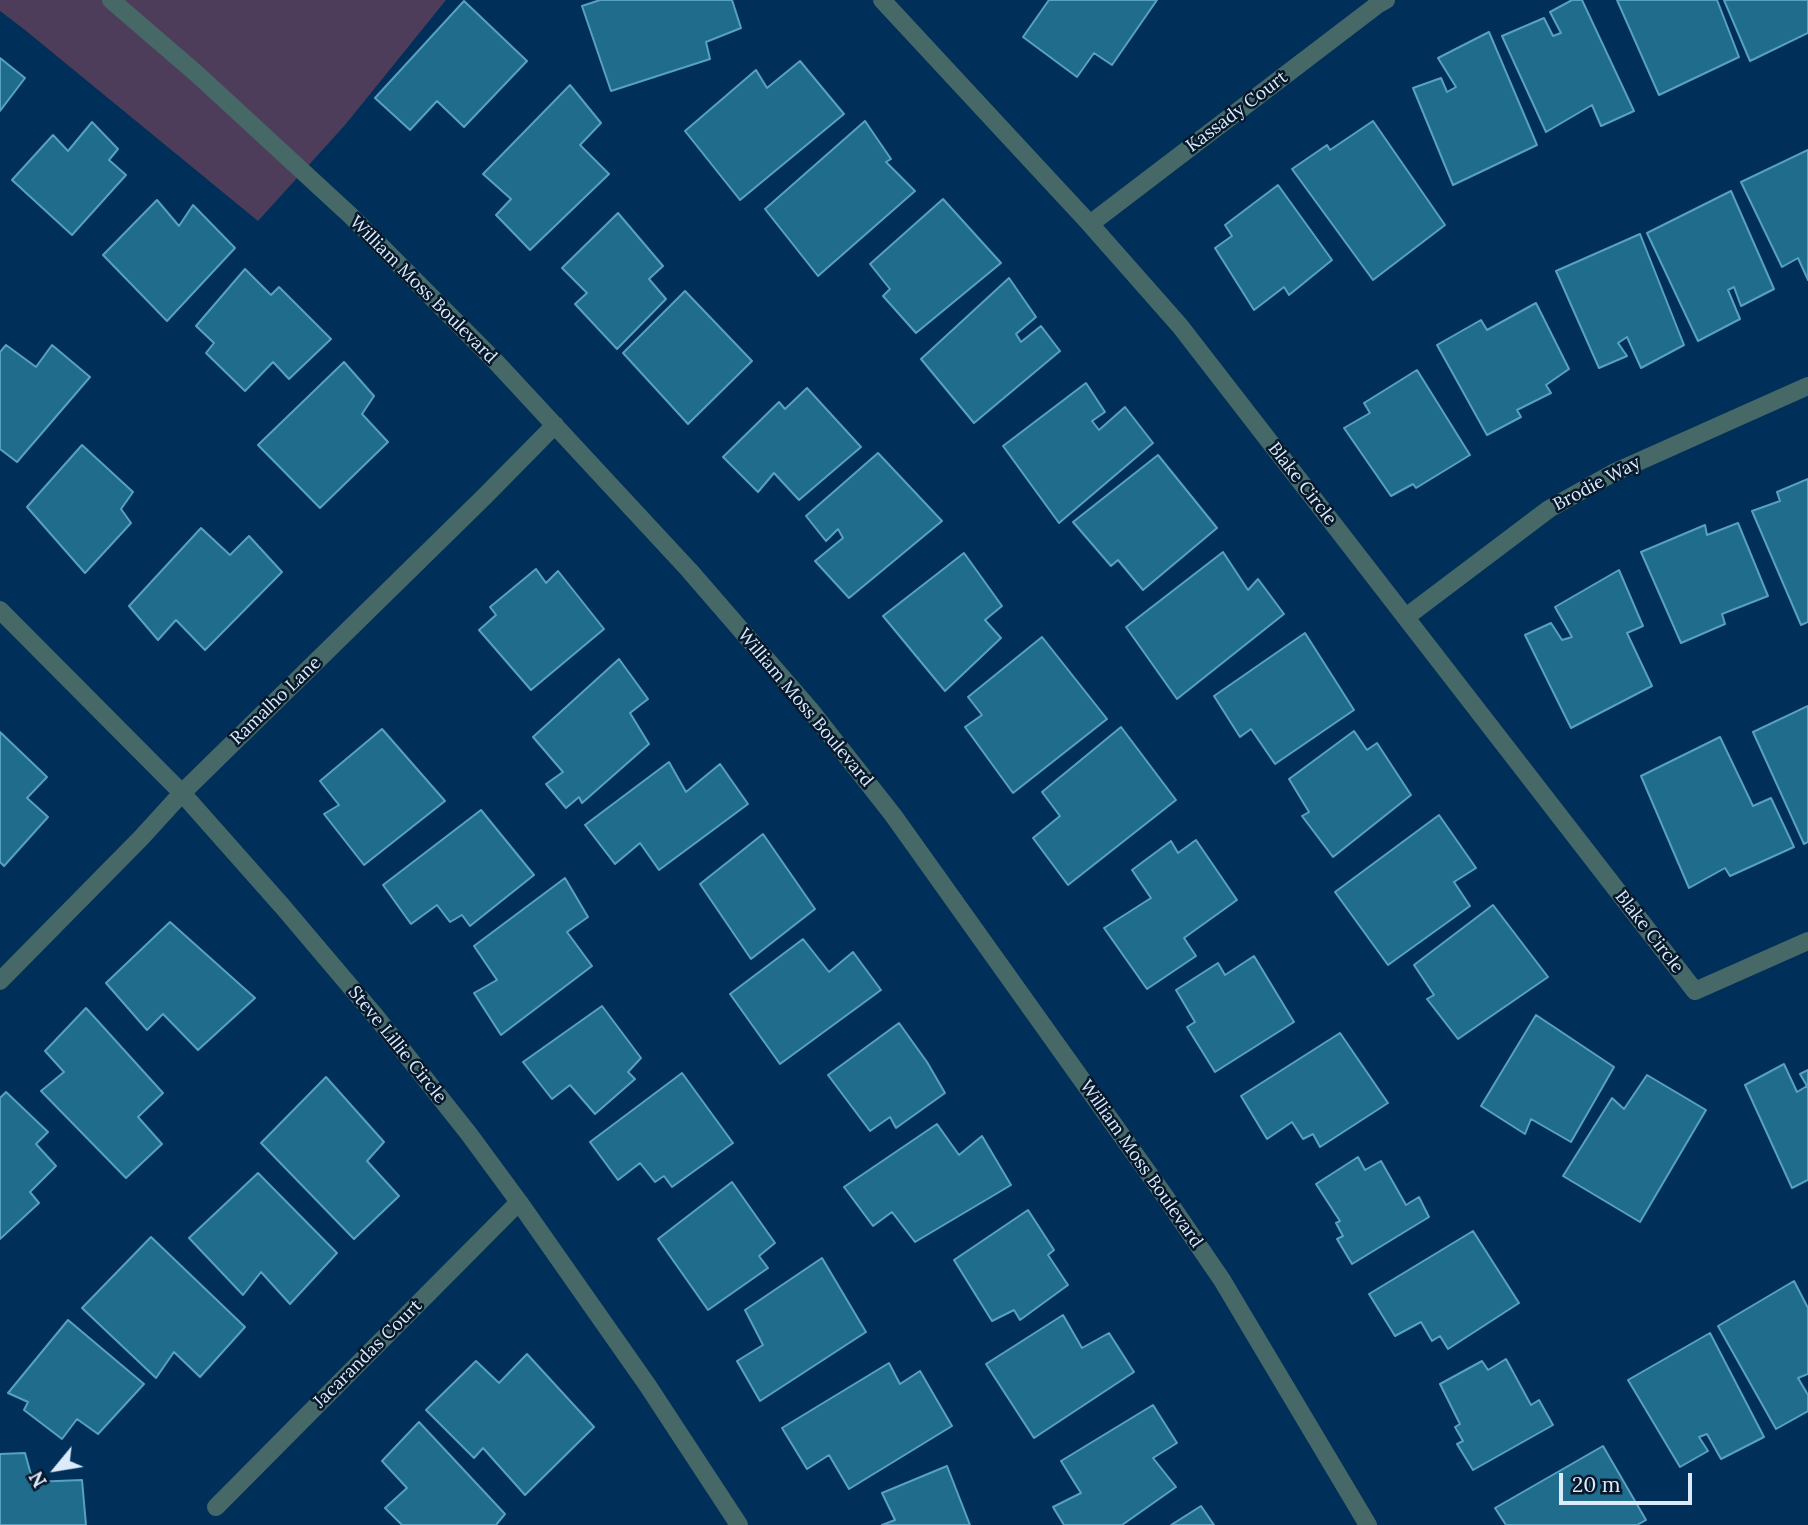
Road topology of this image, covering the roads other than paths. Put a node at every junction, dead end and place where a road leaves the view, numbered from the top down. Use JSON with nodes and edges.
{"nodes":[{"id":1,"x":111,"y":0,"type":"edge"},
{"id":2,"x":882,"y":0,"type":"edge"},
{"id":3,"x":1386,"y":0,"type":"edge"},
{"id":4,"x":1090,"y":225,"type":"junction"},
{"id":5,"x":1808,"y":386,"type":"edge"},
{"id":6,"x":555,"y":425,"type":"junction"},
{"id":7,"x":0,"y":610,"type":"edge"},
{"id":8,"x":1406,"y":617,"type":"junction"},
{"id":9,"x":181,"y":793,"type":"junction"},
{"id":10,"x":1808,"y":941,"type":"edge"},
{"id":11,"x":0,"y":981,"type":"edge"},
{"id":12,"x":519,"y":1202,"type":"junction"},
{"id":13,"x":216,"y":1507,"type":"dead end"},
{"id":14,"x":739,"y":1525,"type":"edge"},
{"id":15,"x":1368,"y":1525,"type":"edge"}],
"edges":[{"from":1,"to":6,"type":"street","name":"William Moss Boulevard"},
{"from":2,"to":4,"type":"street","name":"Blake Circle"},
{"from":3,"to":4,"type":"street","name":"Kassady Court"},
{"from":4,"to":8,"type":"street","name":"Blake Circle"},
{"from":5,"to":8,"type":"street","name":"Brodie Way"},
{"from":6,"to":9,"type":"street","name":"Ramalho Lane"},
{"from":6,"to":15,"type":"street","name":"William Moss Boulevard"},
{"from":7,"to":9,"type":"street","name":"Steve Lillie Circle"},
{"from":8,"to":10,"type":"street","name":"Blake Circle"},
{"from":9,"to":11,"type":"street","name":"Ramalho Lane"},
{"from":9,"to":12,"type":"street","name":"Steve Lillie Circle"},
{"from":12,"to":13,"type":"street","name":"Jacarandas Court"},
{"from":12,"to":14,"type":"street","name":"Steve Lillie Circle"}]}
